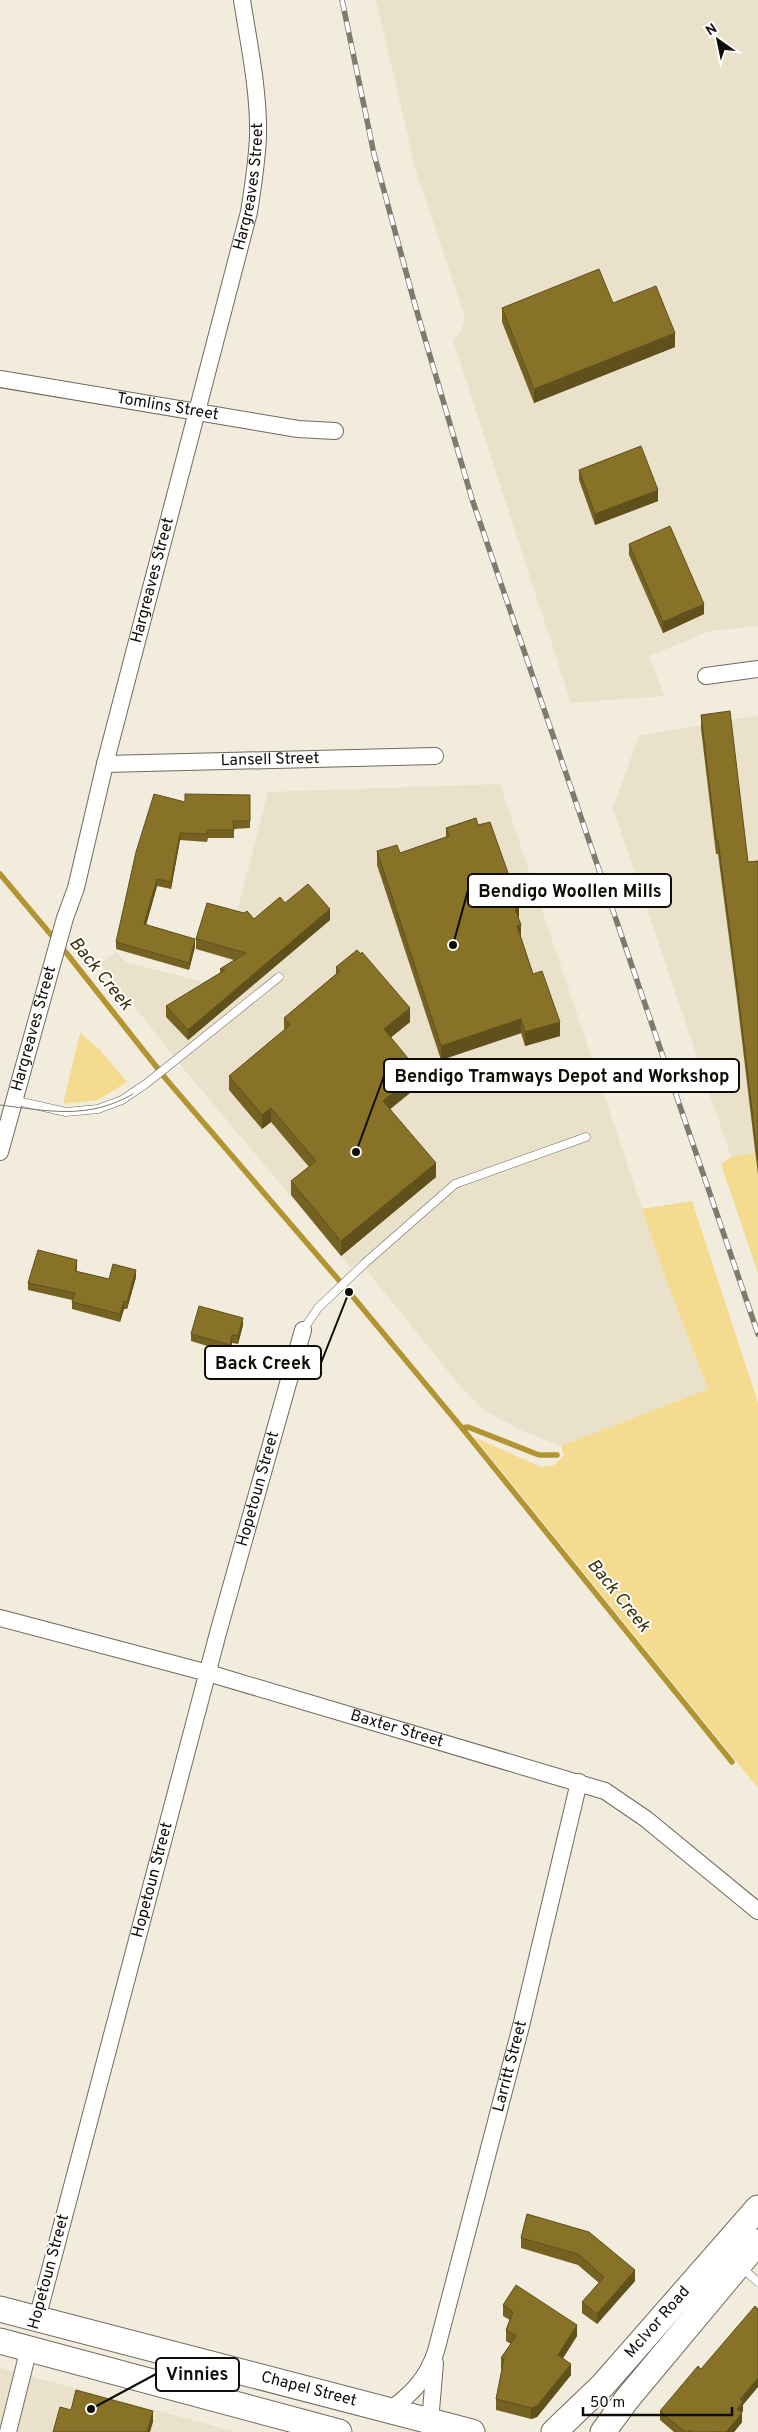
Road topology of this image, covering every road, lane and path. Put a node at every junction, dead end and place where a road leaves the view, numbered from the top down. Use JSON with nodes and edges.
{"nodes":[{"id":1,"x":242,"y":0,"type":"edge"},
{"id":2,"x":0,"y":379,"type":"edge"},
{"id":3,"x":197,"y":413,"type":"junction"},
{"id":4,"x":335,"y":431,"type":"dead end"},
{"id":5,"x":758,"y":669,"type":"edge"},
{"id":6,"x":706,"y":676,"type":"dead end"},
{"id":7,"x":434,"y":756,"type":"dead end"},
{"id":8,"x":106,"y":764,"type":"junction"},
{"id":9,"x":279,"y":977,"type":"dead end"},
{"id":10,"x":8,"y":1108,"type":"edge"},
{"id":11,"x":586,"y":1137,"type":"dead end"},
{"id":12,"x":0,"y":1152,"type":"edge"},
{"id":13,"x":303,"y":1330,"type":"joint"},
{"id":14,"x":0,"y":1618,"type":"edge"},
{"id":15,"x":208,"y":1673,"type":"junction"},
{"id":16,"x":579,"y":1782,"type":"junction"},
{"id":17,"x":758,"y":1911,"type":"edge"},
{"id":18,"x":758,"y":2208,"type":"edge"},
{"id":19,"x":758,"y":2242,"type":"edge"},
{"id":20,"x":738,"y":2265,"type":"junction"},
{"id":21,"x":758,"y":2282,"type":"edge"},
{"id":22,"x":0,"y":2309,"type":"edge"},
{"id":23,"x":37,"y":2318,"type":"junction"},
{"id":24,"x":0,"y":2341,"type":"edge"},
{"id":25,"x":29,"y":2348,"type":"junction"},
{"id":26,"x":436,"y":2351,"type":"junction"},
{"id":27,"x":387,"y":2412,"type":"junction"},
{"id":28,"x":430,"y":2422,"type":"junction"},
{"id":29,"x":8,"y":2432,"type":"edge"},
{"id":30,"x":339,"y":2432,"type":"edge"},
{"id":31,"x":472,"y":2432,"type":"edge"},
{"id":32,"x":554,"y":2432,"type":"edge"},
{"id":33,"x":604,"y":2432,"type":"edge"}],
"edges":[{"from":1,"to":3,"type":"street","name":"Hargreaves Street"},
{"from":2,"to":3,"type":"street","name":"Tomlins Street"},
{"from":3,"to":4,"type":"street","name":"Tomlins Street"},
{"from":3,"to":8,"type":"street","name":"Hargreaves Street"},
{"from":5,"to":6,"type":"street"},
{"from":7,"to":8,"type":"street","name":"Lansell Street"},
{"from":8,"to":10,"type":"street","name":"Hargreaves Street"},
{"from":9,"to":10,"type":"lane"},
{"from":10,"to":12,"type":"street","name":"Hargreaves Street"},
{"from":11,"to":13,"type":"lane"},
{"from":13,"to":15,"type":"street","name":"Hopetoun Street"},
{"from":14,"to":15,"type":"street","name":"Baxter Street"},
{"from":15,"to":16,"type":"street","name":"Baxter Street"},
{"from":15,"to":23,"type":"street","name":"Hopetoun Street"},
{"from":16,"to":17,"type":"street","name":"Baxter Street"},
{"from":16,"to":26,"type":"street","name":"Larritt Street"},
{"from":18,"to":32,"type":"main road","name":"McIvor Road"},
{"from":19,"to":20,"type":"main road","name":"McIvor Road"},
{"from":20,"to":21,"type":"lane"},
{"from":20,"to":33,"type":"main road","name":"McIvor Road"},
{"from":22,"to":23,"type":"main road","name":"Chapel Street"},
{"from":23,"to":25,"type":"main road","name":"Hopetoun Street"},
{"from":23,"to":27,"type":"main road","name":"Chapel Street"},
{"from":24,"to":25,"type":"main road","name":"Chapel Street"},
{"from":25,"to":29,"type":"street","name":"Hopetoun Street"},
{"from":25,"to":30,"type":"main road","name":"Chapel Street"},
{"from":26,"to":27,"type":"street","name":"Larritt Street"},
{"from":26,"to":28,"type":"street","name":"Larritt Street"},
{"from":27,"to":28,"type":"main road","name":"Chapel Street"},
{"from":28,"to":31,"type":"main road","name":"Chapel Street"}]}
